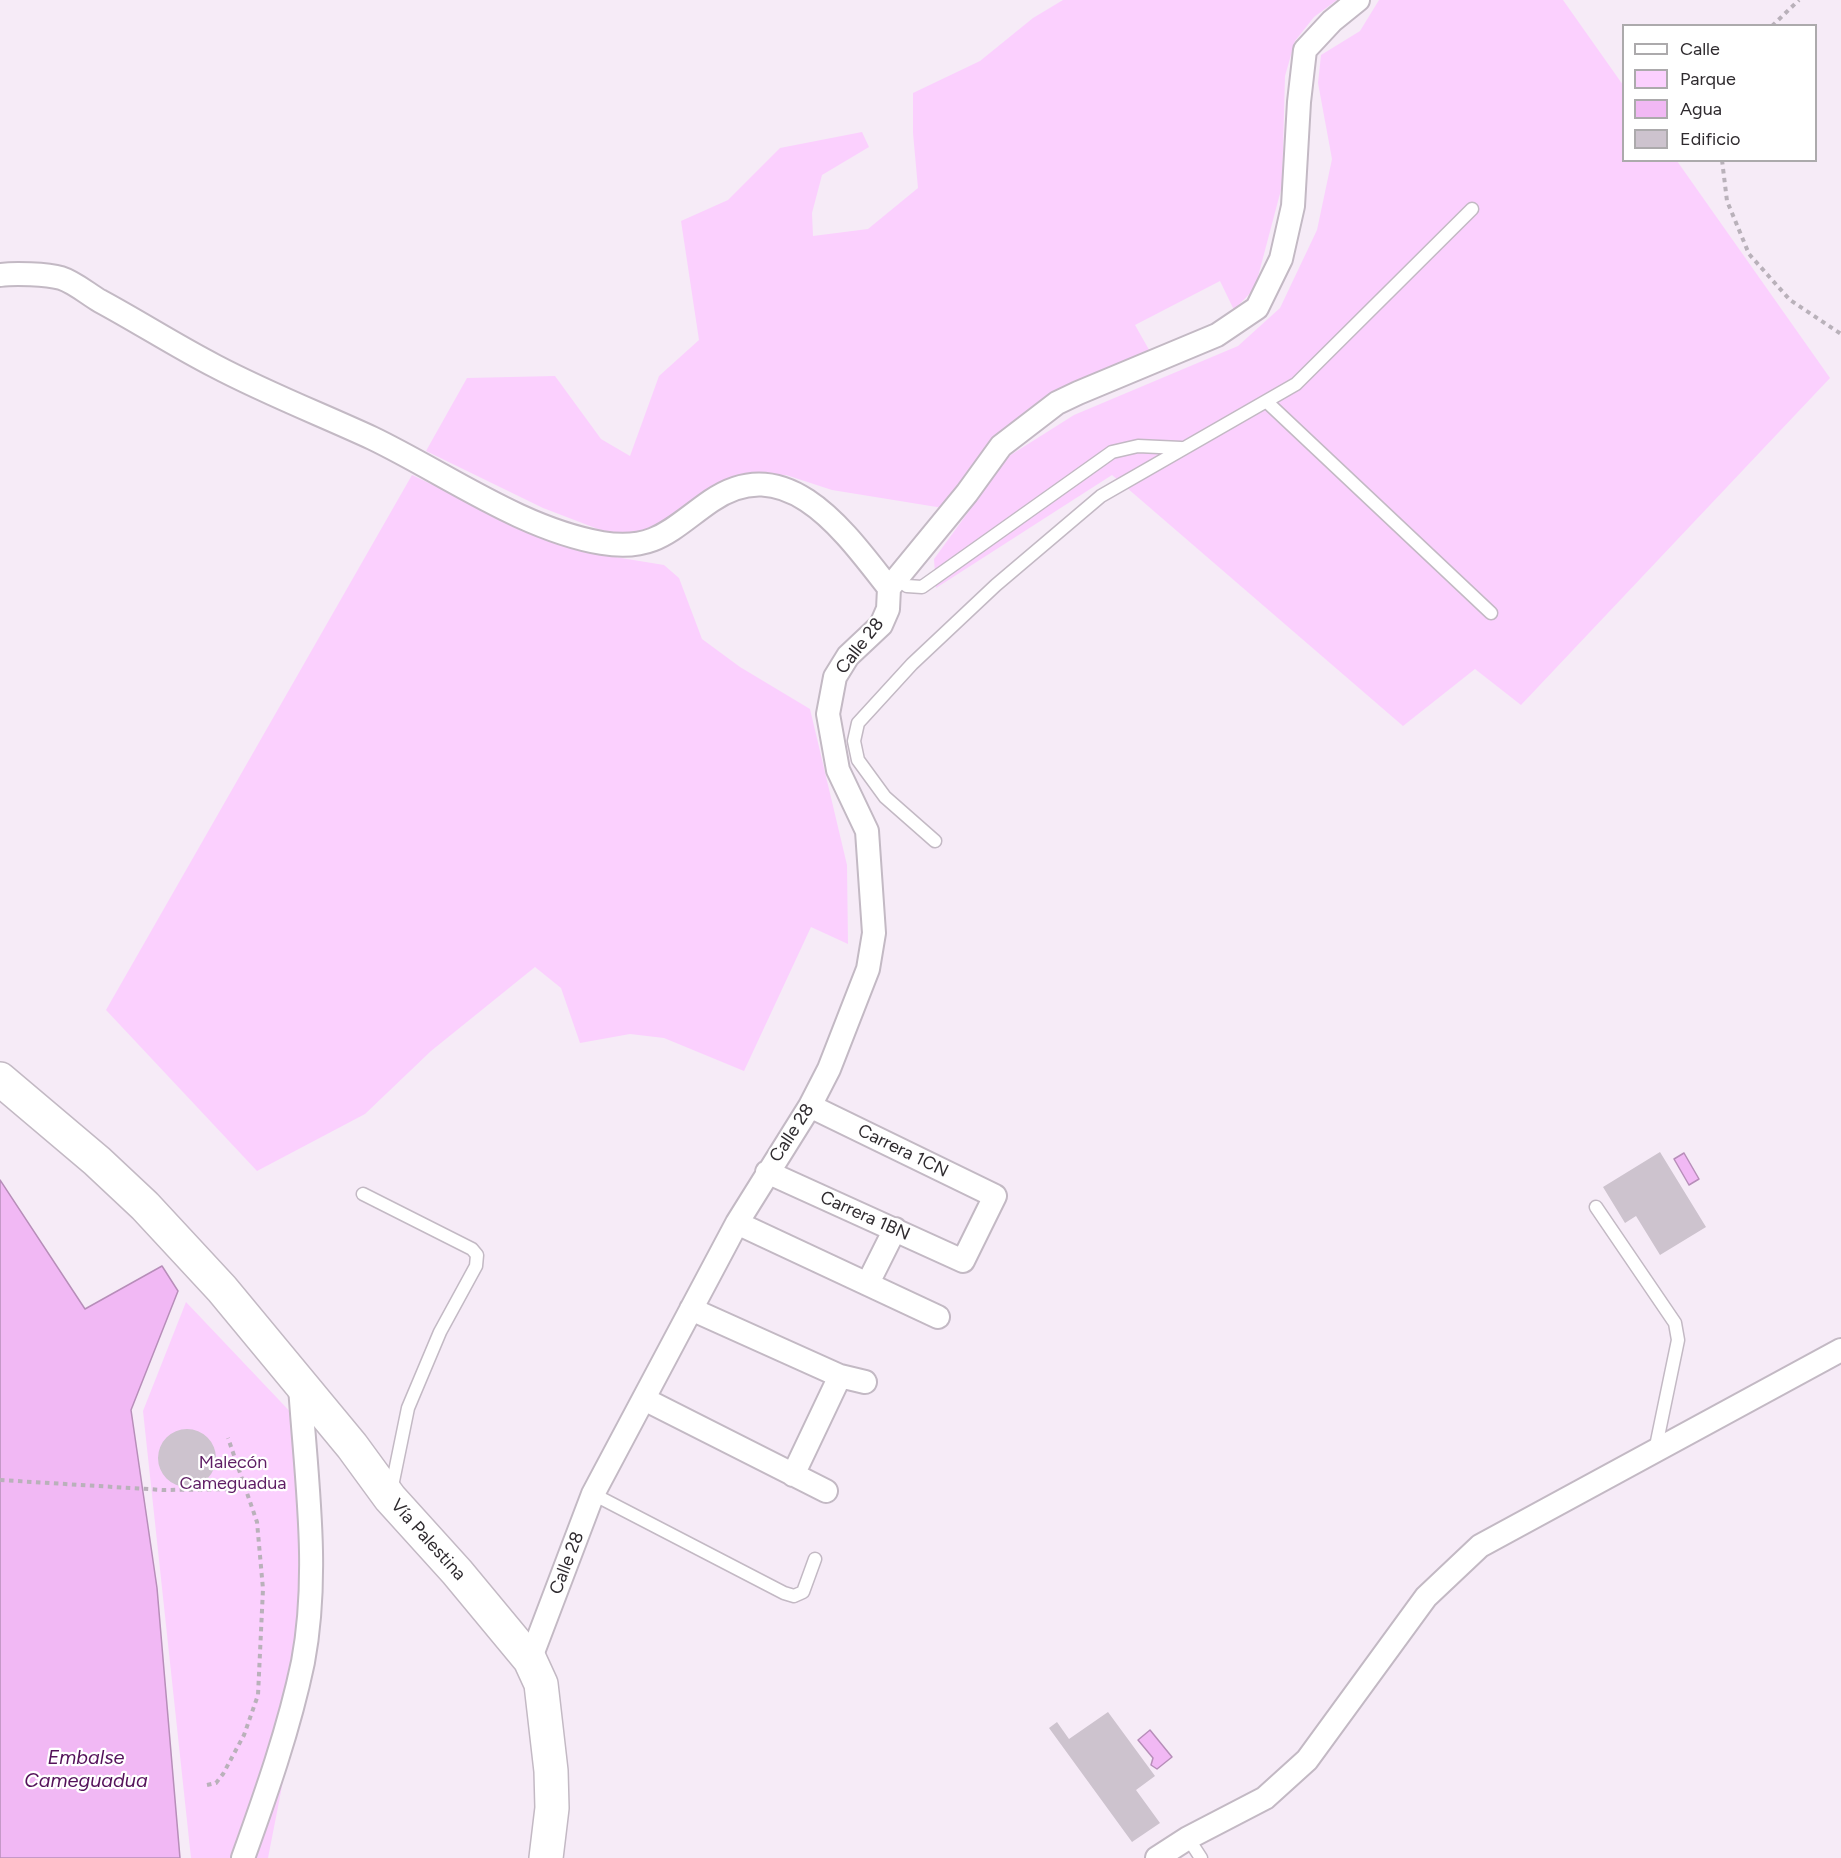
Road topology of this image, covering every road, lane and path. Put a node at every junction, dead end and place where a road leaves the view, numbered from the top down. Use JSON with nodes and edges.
{"nodes":[{"id":1,"x":1358,"y":0,"type":"edge"},
{"id":2,"x":1799,"y":0,"type":"edge"},
{"id":3,"x":1774,"y":24,"type":"edge"},
{"id":4,"x":1722,"y":162,"type":"edge"},
{"id":5,"x":1472,"y":209,"type":"dead end"},
{"id":6,"x":0,"y":275,"type":"edge"},
{"id":7,"x":1841,"y":334,"type":"edge"},
{"id":8,"x":1267,"y":402,"type":"junction"},
{"id":9,"x":1181,"y":448,"type":"junction"},
{"id":10,"x":893,"y":583,"type":"junction"},
{"id":11,"x":1491,"y":613,"type":"dead end"},
{"id":12,"x":935,"y":841,"type":"dead end"},
{"id":13,"x":0,"y":1079,"type":"edge"},
{"id":14,"x":810,"y":1106,"type":"junction"},
{"id":15,"x":767,"y":1172,"type":"junction"},
{"id":16,"x":363,"y":1194,"type":"dead end"},
{"id":17,"x":1596,"y":1207,"type":"dead end"},
{"id":18,"x":737,"y":1223,"type":"junction"},
{"id":19,"x":895,"y":1229,"type":"junction"},
{"id":20,"x":963,"y":1261,"type":"joint"},
{"id":21,"x":868,"y":1282,"type":"junction"},
{"id":22,"x":691,"y":1309,"type":"junction"},
{"id":23,"x":938,"y":1317,"type":"dead end"},
{"id":24,"x":1841,"y":1350,"type":"edge"},
{"id":25,"x":840,"y":1376,"type":"junction"},
{"id":26,"x":865,"y":1382,"type":"dead end"},
{"id":27,"x":300,"y":1386,"type":"junction"},
{"id":28,"x":644,"y":1399,"type":"junction"},
{"id":29,"x":228,"y":1438,"type":"dead end"},
{"id":30,"x":1655,"y":1451,"type":"junction"},
{"id":31,"x":793,"y":1475,"type":"junction"},
{"id":32,"x":0,"y":1480,"type":"edge"},
{"id":33,"x":245,"y":1489,"type":"junction"},
{"id":34,"x":826,"y":1491,"type":"dead end"},
{"id":35,"x":593,"y":1494,"type":"junction"},
{"id":36,"x":390,"y":1498,"type":"junction"},
{"id":37,"x":815,"y":1559,"type":"dead end"},
{"id":38,"x":530,"y":1660,"type":"junction"},
{"id":39,"x":207,"y":1785,"type":"dead end"},
{"id":40,"x":1188,"y":1838,"type":"junction"},
{"id":41,"x":243,"y":1858,"type":"edge"},
{"id":42,"x":546,"y":1858,"type":"edge"},
{"id":43,"x":1157,"y":1858,"type":"edge"},
{"id":44,"x":1201,"y":1858,"type":"edge"}],
"edges":[{"from":1,"to":10,"type":"street"},
{"from":2,"to":3,"type":"path"},
{"from":4,"to":7,"type":"path"},
{"from":5,"to":8,"type":"lane"},
{"from":6,"to":10,"type":"street"},
{"from":8,"to":9,"type":"lane"},
{"from":8,"to":11,"type":"lane"},
{"from":9,"to":10,"type":"lane"},
{"from":9,"to":12,"type":"lane"},
{"from":10,"to":14,"type":"street","name":"Calle 28"},
{"from":13,"to":27,"type":"main road","name":"Vía Palestina"},
{"from":14,"to":15,"type":"street","name":"Calle 28"},
{"from":14,"to":20,"type":"street","name":"Carrera 1CN"},
{"from":15,"to":18,"type":"street","name":"Calle 28"},
{"from":15,"to":19,"type":"street","name":"Carrera 1BN"},
{"from":16,"to":36,"type":"lane"},
{"from":17,"to":30,"type":"lane"},
{"from":18,"to":21,"type":"street"},
{"from":18,"to":22,"type":"street","name":"Calle 28"},
{"from":19,"to":20,"type":"street","name":"Carrera 1BN"},
{"from":19,"to":21,"type":"street"},
{"from":21,"to":23,"type":"street"},
{"from":22,"to":25,"type":"street"},
{"from":22,"to":28,"type":"street","name":"Calle 28"},
{"from":24,"to":30,"type":"street"},
{"from":25,"to":26,"type":"street"},
{"from":25,"to":31,"type":"street"},
{"from":27,"to":36,"type":"main road","name":"Vía Palestina"},
{"from":27,"to":41,"type":"street"},
{"from":28,"to":31,"type":"street"},
{"from":28,"to":35,"type":"street","name":"Calle 28"},
{"from":29,"to":33,"type":"path"},
{"from":30,"to":40,"type":"street"},
{"from":31,"to":34,"type":"street"},
{"from":32,"to":33,"type":"path"},
{"from":33,"to":39,"type":"path"},
{"from":35,"to":37,"type":"lane"},
{"from":35,"to":38,"type":"street","name":"Calle 28"},
{"from":36,"to":38,"type":"main road","name":"Vía Palestina"},
{"from":38,"to":42,"type":"main road","name":"Vía Palestina"},
{"from":40,"to":43,"type":"street"},
{"from":40,"to":44,"type":"lane"}]}
